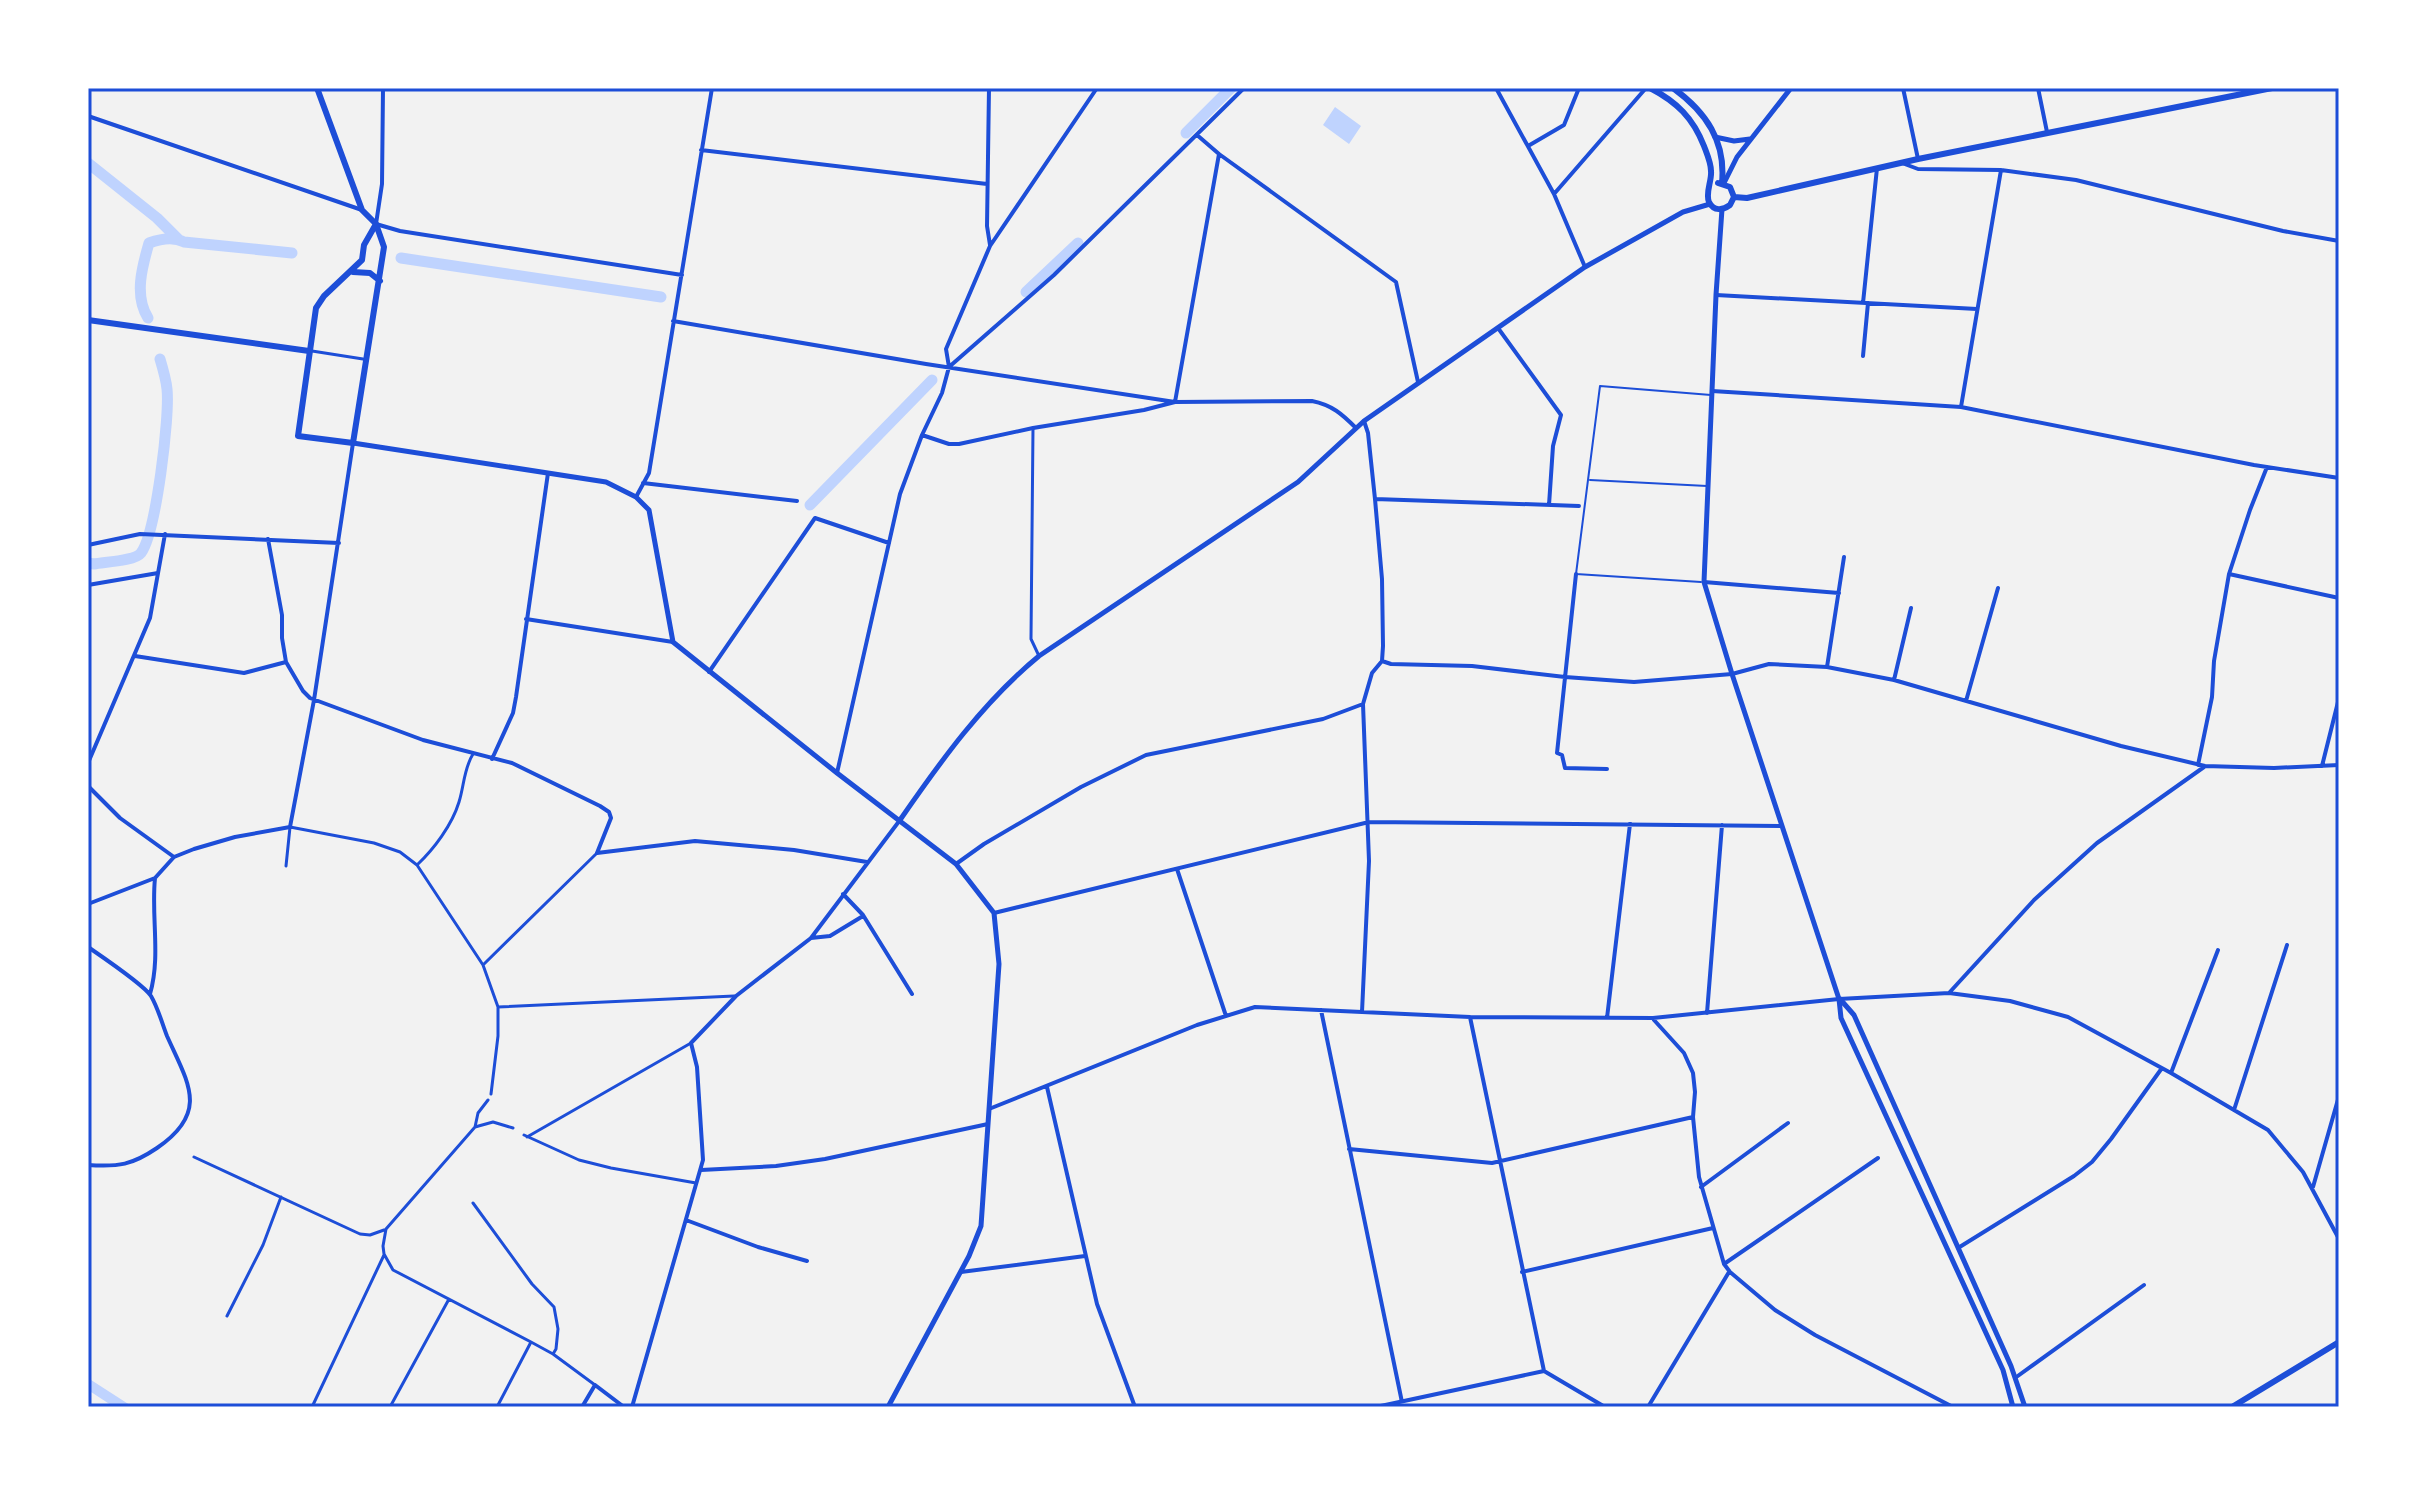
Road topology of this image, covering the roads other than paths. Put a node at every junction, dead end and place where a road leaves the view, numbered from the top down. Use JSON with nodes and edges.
{"nodes":[{"id":1,"x":317,"y":88,"type":"edge"},
{"id":2,"x":383,"y":88,"type":"edge"},
{"id":3,"x":712,"y":88,"type":"edge"},
{"id":4,"x":989,"y":88,"type":"edge"},
{"id":5,"x":1097,"y":88,"type":"edge"},
{"id":6,"x":1244,"y":88,"type":"edge"},
{"id":7,"x":1496,"y":88,"type":"edge"},
{"id":8,"x":1579,"y":88,"type":"edge"},
{"id":9,"x":1648,"y":88,"type":"edge"},
{"id":10,"x":1673,"y":88,"type":"edge"},
{"id":11,"x":1791,"y":88,"type":"edge"},
{"id":12,"x":1903,"y":88,"type":"edge"},
{"id":13,"x":2038,"y":88,"type":"edge"},
{"id":14,"x":2272,"y":88,"type":"edge"},
{"id":15,"x":88,"y":116,"type":"edge"},
{"id":16,"x":2047,"y":132,"type":"junction"},
{"id":17,"x":1197,"y":135,"type":"junction"},
{"id":18,"x":1715,"y":137,"type":"junction"},
{"id":19,"x":1751,"y":139,"type":"junction"},
{"id":20,"x":1528,"y":146,"type":"junction"},
{"id":21,"x":701,"y":150,"type":"junction"},
{"id":22,"x":1219,"y":154,"type":"junction"},
{"id":23,"x":1918,"y":159,"type":"junction"},
{"id":24,"x":1901,"y":163,"type":"junction"},
{"id":25,"x":1877,"y":168,"type":"junction"},
{"id":26,"x":2001,"y":170,"type":"junction"},
{"id":27,"x":1723,"y":183,"type":"junction"},
{"id":28,"x":987,"y":184,"type":"junction"},
{"id":29,"x":1711,"y":187,"type":"junction"},
{"id":30,"x":1554,"y":194,"type":"junction"},
{"id":31,"x":1734,"y":197,"type":"junction"},
{"id":32,"x":1710,"y":204,"type":"junction"},
{"id":33,"x":1722,"y":209,"type":"junction"},
{"id":34,"x":362,"y":210,"type":"junction"},
{"id":35,"x":376,"y":224,"type":"junction"},
{"id":36,"x":2339,"y":241,"type":"edge"},
{"id":37,"x":990,"y":246,"type":"junction"},
{"id":38,"x":1585,"y":267,"type":"junction"},
{"id":39,"x":353,"y":272,"type":"junction"},
{"id":40,"x":682,"y":275,"type":"junction"},
{"id":41,"x":380,"y":281,"type":"junction"},
{"id":42,"x":1716,"y":295,"type":"junction"},
{"id":43,"x":1866,"y":303,"type":"junction"},
{"id":44,"x":1977,"y":309,"type":"junction"},
{"id":45,"x":88,"y":320,"type":"edge"},
{"id":46,"x":673,"y":321,"type":"junction"},
{"id":47,"x":1498,"y":328,"type":"junction"},
{"id":48,"x":309,"y":351,"type":"junction"},
{"id":49,"x":1863,"y":356,"type":"dead end"},
{"id":50,"x":367,"y":360,"type":"junction"},
{"id":51,"x":949,"y":367,"type":"junction"},
{"id":52,"x":1418,"y":382,"type":"junction"},
{"id":53,"x":1712,"y":393,"type":"junction"},
{"id":54,"x":1175,"y":402,"type":"junction"},
{"id":55,"x":1961,"y":407,"type":"junction"},
{"id":56,"x":1364,"y":421,"type":"junction"},
{"id":57,"x":1033,"y":428,"type":"junction"},
{"id":58,"x":1356,"y":428,"type":"junction"},
{"id":59,"x":922,"y":435,"type":"junction"},
{"id":60,"x":353,"y":443,"type":"junction"},
{"id":61,"x":2267,"y":467,"type":"junction"},
{"id":62,"x":548,"y":473,"type":"junction"},
{"id":63,"x":2339,"y":478,"type":"edge"},
{"id":64,"x":1588,"y":480,"type":"junction"},
{"id":65,"x":643,"y":483,"type":"junction"},
{"id":66,"x":1708,"y":486,"type":"junction"},
{"id":67,"x":636,"y":497,"type":"junction"},
{"id":68,"x":1375,"y":499,"type":"junction"},
{"id":69,"x":797,"y":501,"type":"dead end"},
{"id":70,"x":1549,"y":505,"type":"junction"},
{"id":71,"x":1579,"y":506,"type":"dead end"},
{"id":72,"x":165,"y":534,"type":"junction"},
{"id":73,"x":268,"y":539,"type":"junction"},
{"id":74,"x":339,"y":543,"type":"junction"},
{"id":75,"x":889,"y":543,"type":"junction"},
{"id":76,"x":88,"y":545,"type":"edge"},
{"id":77,"x":1844,"y":557,"type":"dead end"},
{"id":78,"x":158,"y":573,"type":"junction"},
{"id":79,"x":1576,"y":574,"type":"junction"},
{"id":80,"x":2229,"y":574,"type":"junction"},
{"id":81,"x":1704,"y":582,"type":"junction"},
{"id":82,"x":88,"y":585,"type":"edge"},
{"id":83,"x":1998,"y":588,"type":"dead end"},
{"id":84,"x":1839,"y":593,"type":"junction"},
{"id":85,"x":2339,"y":598,"type":"edge"},
{"id":86,"x":1911,"y":608,"type":"dead end"},
{"id":87,"x":526,"y":619,"type":"junction"},
{"id":88,"x":673,"y":642,"type":"junction"},
{"id":89,"x":134,"y":656,"type":"junction"},
{"id":90,"x":1039,"y":656,"type":"junction"},
{"id":91,"x":1382,"y":661,"type":"junction"},
{"id":92,"x":286,"y":662,"type":"junction"},
{"id":93,"x":1827,"y":667,"type":"junction"},
{"id":94,"x":709,"y":672,"type":"junction"},
{"id":95,"x":1732,"y":674,"type":"junction"},
{"id":96,"x":1565,"y":677,"type":"junction"},
{"id":97,"x":1894,"y":680,"type":"junction"},
{"id":98,"x":2339,"y":698,"type":"edge"},
{"id":99,"x":314,"y":700,"type":"junction"},
{"id":100,"x":1966,"y":701,"type":"junction"},
{"id":101,"x":1363,"y":704,"type":"junction"},
{"id":102,"x":473,"y":754,"type":"junction"},
{"id":103,"x":492,"y":759,"type":"junction"},
{"id":104,"x":88,"y":763,"type":"edge"},
{"id":105,"x":2198,"y":765,"type":"junction"},
{"id":106,"x":2339,"y":765,"type":"edge"},
{"id":107,"x":2205,"y":766,"type":"junction"},
{"id":108,"x":2322,"y":766,"type":"junction"},
{"id":109,"x":1607,"y":769,"type":"dead end"},
{"id":110,"x":837,"y":773,"type":"junction"},
{"id":111,"x":88,"y":786,"type":"edge"},
{"id":112,"x":900,"y":820,"type":"junction"},
{"id":113,"x":1369,"y":822,"type":"junction"},
{"id":114,"x":1630,"y":824,"type":"junction"},
{"id":115,"x":1722,"y":825,"type":"junction"},
{"id":116,"x":1782,"y":826,"type":"junction"},
{"id":117,"x":290,"y":827,"type":"junction"},
{"id":118,"x":597,"y":853,"type":"junction"},
{"id":119,"x":174,"y":857,"type":"junction"},
{"id":120,"x":867,"y":862,"type":"junction"},
{"id":121,"x":956,"y":864,"type":"junction"},
{"id":122,"x":417,"y":865,"type":"junction"},
{"id":123,"x":286,"y":866,"type":"dead end"},
{"id":124,"x":1177,"y":869,"type":"junction"},
{"id":125,"x":155,"y":878,"type":"junction"},
{"id":126,"x":843,"y":893,"type":"junction"},
{"id":127,"x":88,"y":904,"type":"edge"},
{"id":128,"x":994,"y":913,"type":"junction"},
{"id":129,"x":863,"y":915,"type":"junction"},
{"id":130,"x":811,"y":938,"type":"junction"},
{"id":131,"x":2287,"y":945,"type":"dead end"},
{"id":132,"x":88,"y":947,"type":"edge"},
{"id":133,"x":2218,"y":950,"type":"dead end"},
{"id":134,"x":483,"y":965,"type":"junction"},
{"id":135,"x":1949,"y":993,"type":"junction"},
{"id":136,"x":150,"y":994,"type":"junction"},
{"id":137,"x":912,"y":994,"type":"dead end"},
{"id":138,"x":736,"y":996,"type":"junction"},
{"id":139,"x":1839,"y":999,"type":"junction"},
{"id":140,"x":498,"y":1007,"type":"junction"},
{"id":141,"x":1321,"y":1010,"type":"junction"},
{"id":142,"x":1362,"y":1012,"type":"junction"},
{"id":143,"x":1707,"y":1013,"type":"junction"},
{"id":144,"x":1226,"y":1016,"type":"junction"},
{"id":145,"x":1470,"y":1017,"type":"junction"},
{"id":146,"x":1607,"y":1018,"type":"junction"},
{"id":147,"x":1653,"y":1018,"type":"junction"},
{"id":148,"x":691,"y":1043,"type":"junction"},
{"id":149,"x":2162,"y":1068,"type":"junction"},
{"id":150,"x":2171,"y":1073,"type":"junction"},
{"id":151,"x":1047,"y":1087,"type":"junction"},
{"id":152,"x":491,"y":1094,"type":"dead end"},
{"id":153,"x":2339,"y":1096,"type":"edge"},
{"id":154,"x":488,"y":1100,"type":"dead end"},
{"id":155,"x":989,"y":1109,"type":"junction"},
{"id":156,"x":2234,"y":1110,"type":"junction"},
{"id":157,"x":1693,"y":1117,"type":"junction"},
{"id":158,"x":1788,"y":1123,"type":"dead end"},
{"id":159,"x":988,"y":1124,"type":"junction"},
{"id":160,"x":475,"y":1127,"type":"junction"},
{"id":161,"x":513,"y":1128,"type":"dead end"},
{"id":162,"x":1349,"y":1149,"type":"junction"},
{"id":163,"x":194,"y":1157,"type":"dead end"},
{"id":164,"x":1878,"y":1158,"type":"dead end"},
{"id":165,"x":1502,"y":1161,"type":"junction"},
{"id":166,"x":88,"y":1165,"type":"edge"},
{"id":167,"x":701,"y":1170,"type":"junction"},
{"id":168,"x":696,"y":1183,"type":"junction"},
{"id":169,"x":1701,"y":1187,"type":"junction"},
{"id":170,"x":2312,"y":1189,"type":"junction"},
{"id":171,"x":281,"y":1197,"type":"junction"},
{"id":172,"x":473,"y":1203,"type":"dead end"},
{"id":173,"x":686,"y":1220,"type":"junction"},
{"id":174,"x":1713,"y":1228,"type":"junction"},
{"id":175,"x":386,"y":1229,"type":"junction"},
{"id":176,"x":2339,"y":1239,"type":"edge"},
{"id":177,"x":1958,"y":1248,"type":"junction"},
{"id":178,"x":384,"y":1254,"type":"junction"},
{"id":179,"x":1085,"y":1256,"type":"junction"},
{"id":180,"x":807,"y":1261,"type":"dead end"},
{"id":181,"x":1724,"y":1264,"type":"junction"},
{"id":182,"x":961,"y":1272,"type":"junction"},
{"id":183,"x":1522,"y":1272,"type":"junction"},
{"id":184,"x":1730,"y":1272,"type":"junction"},
{"id":185,"x":2144,"y":1285,"type":"dead end"},
{"id":186,"x":449,"y":1299,"type":"junction"},
{"id":187,"x":227,"y":1316,"type":"dead end"},
{"id":188,"x":531,"y":1342,"type":"junction"},
{"id":189,"x":2339,"y":1342,"type":"edge"},
{"id":190,"x":553,"y":1354,"type":"junction"},
{"id":191,"x":1544,"y":1371,"type":"junction"},
{"id":192,"x":2015,"y":1378,"type":"junction"},
{"id":193,"x":595,"y":1385,"type":"junction"},
{"id":194,"x":1403,"y":1404,"type":"edge"},
{"id":195,"x":312,"y":1407,"type":"edge"},
{"id":196,"x":390,"y":1407,"type":"edge"},
{"id":197,"x":497,"y":1407,"type":"edge"},
{"id":198,"x":582,"y":1407,"type":"edge"},
{"id":199,"x":624,"y":1407,"type":"edge"},
{"id":200,"x":632,"y":1407,"type":"edge"},
{"id":201,"x":888,"y":1407,"type":"edge"},
{"id":202,"x":1135,"y":1407,"type":"edge"},
{"id":203,"x":1376,"y":1407,"type":"edge"},
{"id":204,"x":1605,"y":1407,"type":"edge"},
{"id":205,"x":1648,"y":1407,"type":"edge"},
{"id":206,"x":1953,"y":1407,"type":"edge"},
{"id":207,"x":2013,"y":1407,"type":"edge"},
{"id":208,"x":2025,"y":1407,"type":"edge"},
{"id":209,"x":2232,"y":1407,"type":"edge"}],
"edges":[{"from":1,"to":34,"type":"main road"},
{"from":2,"to":35,"type":"street"},
{"from":3,"to":21,"type":"street"},
{"from":4,"to":28,"type":"street"},
{"from":5,"to":37,"type":"street"},
{"from":6,"to":17,"type":"street"},
{"from":7,"to":20,"type":"street"},
{"from":8,"to":20,"type":"street"},
{"from":9,"to":29,"type":"main road"},
{"from":9,"to":30,"type":"street"},
{"from":10,"to":18,"type":"main road"},
{"from":11,"to":19,"type":"street"},
{"from":12,"to":23,"type":"street"},
{"from":13,"to":16,"type":"street"},
{"from":14,"to":16,"type":"main road"},
{"from":15,"to":34,"type":"street"},
{"from":16,"to":23,"type":"main road"},
{"from":17,"to":22,"type":"street"},
{"from":17,"to":51,"type":"street"},
{"from":18,"to":19,"type":"street"},
{"from":18,"to":27,"type":"main road"},
{"from":19,"to":27,"type":"street"},
{"from":20,"to":30,"type":"street"},
{"from":21,"to":28,"type":"street"},
{"from":21,"to":40,"type":"street"},
{"from":22,"to":52,"type":"street"},
{"from":22,"to":54,"type":"street"},
{"from":23,"to":24,"type":"main road"},
{"from":24,"to":25,"type":"main road"},
{"from":24,"to":26,"type":"street"},
{"from":25,"to":31,"type":"main road"},
{"from":25,"to":43,"type":"street"},
{"from":26,"to":36,"type":"street"},
{"from":26,"to":44,"type":"street"},
{"from":27,"to":29,"type":"main road"},
{"from":27,"to":31,"type":"main road"},
{"from":28,"to":37,"type":"street"},
{"from":29,"to":32,"type":"main road"},
{"from":30,"to":38,"type":"street"},
{"from":31,"to":33,"type":"main road"},
{"from":32,"to":33,"type":"main road"},
{"from":32,"to":38,"type":"street"},
{"from":33,"to":42,"type":"street"},
{"from":34,"to":35,"type":"main road"},
{"from":35,"to":39,"type":"main road"},
{"from":35,"to":40,"type":"street"},
{"from":35,"to":41,"type":"main road"},
{"from":37,"to":51,"type":"street"},
{"from":38,"to":47,"type":"street"},
{"from":39,"to":41,"type":"main road"},
{"from":39,"to":48,"type":"main road"},
{"from":40,"to":46,"type":"street"},
{"from":41,"to":50,"type":"main road"},
{"from":42,"to":43,"type":"street"},
{"from":42,"to":53,"type":"street"},
{"from":43,"to":44,"type":"street"},
{"from":43,"to":49,"type":"street"},
{"from":44,"to":55,"type":"street"},
{"from":45,"to":48,"type":"main road"},
{"from":46,"to":51,"type":"street"},
{"from":46,"to":65,"type":"street"},
{"from":47,"to":52,"type":"street"},
{"from":47,"to":70,"type":"street"},
{"from":48,"to":50,"type":"street"},
{"from":48,"to":60,"type":"main road"},
{"from":50,"to":60,"type":"main road"},
{"from":51,"to":54,"type":"street"},
{"from":51,"to":59,"type":"street"},
{"from":52,"to":56,"type":"street"},
{"from":53,"to":55,"type":"street"},
{"from":53,"to":64,"type":"lane"},
{"from":53,"to":66,"type":"street"},
{"from":54,"to":57,"type":"street"},
{"from":54,"to":58,"type":"street"},
{"from":55,"to":61,"type":"street"},
{"from":56,"to":58,"type":"street"},
{"from":56,"to":68,"type":"street"},
{"from":57,"to":59,"type":"street"},
{"from":57,"to":90,"type":"street"},
{"from":58,"to":90,"type":"street"},
{"from":59,"to":75,"type":"street"},
{"from":60,"to":62,"type":"street"},
{"from":60,"to":74,"type":"street"},
{"from":61,"to":63,"type":"street"},
{"from":61,"to":80,"type":"street"},
{"from":62,"to":67,"type":"street"},
{"from":62,"to":87,"type":"street"},
{"from":64,"to":66,"type":"lane"},
{"from":64,"to":79,"type":"lane"},
{"from":65,"to":67,"type":"street"},
{"from":65,"to":69,"type":"street"},
{"from":66,"to":81,"type":"street"},
{"from":67,"to":88,"type":"street"},
{"from":68,"to":70,"type":"street"},
{"from":68,"to":91,"type":"street"},
{"from":70,"to":71,"type":"street"},
{"from":72,"to":73,"type":"street"},
{"from":72,"to":76,"type":"street"},
{"from":72,"to":78,"type":"street"},
{"from":73,"to":74,"type":"street"},
{"from":73,"to":92,"type":"street"},
{"from":74,"to":99,"type":"street"},
{"from":75,"to":94,"type":"street"},
{"from":75,"to":110,"type":"street"},
{"from":77,"to":84,"type":"street"},
{"from":78,"to":82,"type":"street"},
{"from":78,"to":89,"type":"street"},
{"from":79,"to":81,"type":"lane"},
{"from":79,"to":96,"type":"street"},
{"from":80,"to":85,"type":"street"},
{"from":80,"to":105,"type":"street"},
{"from":81,"to":84,"type":"street"},
{"from":81,"to":95,"type":"street"},
{"from":83,"to":100,"type":"street"},
{"from":84,"to":93,"type":"street"},
{"from":86,"to":97,"type":"street"},
{"from":87,"to":88,"type":"street"},
{"from":87,"to":103,"type":"street"},
{"from":88,"to":94,"type":"street"},
{"from":89,"to":92,"type":"street"},
{"from":89,"to":104,"type":"street"},
{"from":90,"to":112,"type":"street"},
{"from":91,"to":96,"type":"street"},
{"from":91,"to":101,"type":"street"},
{"from":92,"to":99,"type":"street"},
{"from":93,"to":95,"type":"street"},
{"from":93,"to":97,"type":"street"},
{"from":94,"to":110,"type":"street"},
{"from":95,"to":96,"type":"street"},
{"from":95,"to":116,"type":"street"},
{"from":96,"to":109,"type":"street"},
{"from":97,"to":100,"type":"street"},
{"from":98,"to":108,"type":"street"},
{"from":99,"to":102,"type":"street"},
{"from":99,"to":117,"type":"street"},
{"from":100,"to":105,"type":"street"},
{"from":101,"to":113,"type":"street"},
{"from":101,"to":121,"type":"street"},
{"from":102,"to":103,"type":"street"},
{"from":102,"to":122,"type":"street"},
{"from":103,"to":118,"type":"street"},
{"from":105,"to":107,"type":"street"},
{"from":106,"to":108,"type":"street"},
{"from":107,"to":108,"type":"street"},
{"from":107,"to":135,"type":"street"},
{"from":110,"to":112,"type":"street"},
{"from":111,"to":119,"type":"street"},
{"from":112,"to":120,"type":"street"},
{"from":112,"to":121,"type":"street"},
{"from":113,"to":114,"type":"street"},
{"from":113,"to":124,"type":"street"},
{"from":113,"to":142,"type":"street"},
{"from":114,"to":115,"type":"street"},
{"from":114,"to":146,"type":"street"},
{"from":115,"to":116,"type":"street"},
{"from":115,"to":143,"type":"street"},
{"from":116,"to":139,"type":"street"},
{"from":117,"to":119,"type":"street"},
{"from":117,"to":122,"type":"street"},
{"from":117,"to":123,"type":"street"},
{"from":118,"to":120,"type":"street"},
{"from":118,"to":134,"type":"street"},
{"from":119,"to":125,"type":"street"},
{"from":120,"to":126,"type":"street"},
{"from":121,"to":128,"type":"street"},
{"from":122,"to":134,"type":"street"},
{"from":124,"to":128,"type":"street"},
{"from":124,"to":144,"type":"street"},
{"from":125,"to":127,"type":"street"},
{"from":125,"to":136,"type":"street"},
{"from":126,"to":129,"type":"street"},
{"from":126,"to":130,"type":"street"},
{"from":128,"to":155,"type":"street"},
{"from":129,"to":130,"type":"street"},
{"from":129,"to":137,"type":"street"},
{"from":130,"to":138,"type":"street"},
{"from":131,"to":156,"type":"street"},
{"from":132,"to":136,"type":"street"},
{"from":133,"to":150,"type":"street"},
{"from":134,"to":140,"type":"street"},
{"from":135,"to":139,"type":"street"},
{"from":135,"to":149,"type":"street"},
{"from":136,"to":166,"type":"street"},
{"from":138,"to":140,"type":"street"},
{"from":138,"to":148,"type":"street"},
{"from":139,"to":143,"type":"street"},
{"from":139,"to":177,"type":"street"},
{"from":139,"to":207,"type":"street"},
{"from":140,"to":152,"type":"street"},
{"from":141,"to":142,"type":"street"},
{"from":141,"to":144,"type":"street"},
{"from":141,"to":162,"type":"street"},
{"from":142,"to":145,"type":"street"},
{"from":143,"to":147,"type":"street"},
{"from":144,"to":151,"type":"street"},
{"from":145,"to":146,"type":"street"},
{"from":145,"to":165,"type":"street"},
{"from":146,"to":147,"type":"street"},
{"from":147,"to":157,"type":"street"},
{"from":148,"to":167,"type":"street"},
{"from":148,"to":168,"type":"street"},
{"from":149,"to":150,"type":"street"},
{"from":149,"to":177,"type":"street"},
{"from":150,"to":156,"type":"street"},
{"from":151,"to":155,"type":"street"},
{"from":151,"to":179,"type":"street"},
{"from":153,"to":170,"type":"street"},
{"from":154,"to":160,"type":"street"},
{"from":155,"to":159,"type":"street"},
{"from":156,"to":170,"type":"street"},
{"from":157,"to":165,"type":"street"},
{"from":157,"to":169,"type":"street"},
{"from":158,"to":169,"type":"street"},
{"from":159,"to":167,"type":"street"},
{"from":159,"to":182,"type":"street"},
{"from":160,"to":161,"type":"street"},
{"from":160,"to":175,"type":"street"},
{"from":162,"to":165,"type":"street"},
{"from":162,"to":194,"type":"street"},
{"from":163,"to":171,"type":"street"},
{"from":164,"to":181,"type":"street"},
{"from":165,"to":183,"type":"street"},
{"from":167,"to":168,"type":"street"},
{"from":168,"to":173,"type":"street"},
{"from":169,"to":174,"type":"street"},
{"from":170,"to":176,"type":"street"},
{"from":171,"to":175,"type":"street"},
{"from":171,"to":187,"type":"street"},
{"from":172,"to":190,"type":"street"},
{"from":173,"to":180,"type":"street"},
{"from":173,"to":200,"type":"street"},
{"from":174,"to":181,"type":"street"},
{"from":174,"to":183,"type":"street"},
{"from":175,"to":178,"type":"street"},
{"from":177,"to":192,"type":"street"},
{"from":178,"to":186,"type":"street"},
{"from":178,"to":195,"type":"street"},
{"from":179,"to":182,"type":"street"},
{"from":179,"to":202,"type":"street"},
{"from":181,"to":184,"type":"street"},
{"from":182,"to":201,"type":"street"},
{"from":183,"to":191,"type":"street"},
{"from":184,"to":205,"type":"street"},
{"from":184,"to":206,"type":"street"},
{"from":185,"to":192,"type":"street"},
{"from":186,"to":188,"type":"street"},
{"from":186,"to":196,"type":"street"},
{"from":188,"to":190,"type":"street"},
{"from":188,"to":197,"type":"street"},
{"from":189,"to":209,"type":"main road"},
{"from":190,"to":193,"type":"street"},
{"from":191,"to":194,"type":"street"},
{"from":191,"to":204,"type":"street"},
{"from":192,"to":208,"type":"street"},
{"from":193,"to":198,"type":"street"},
{"from":193,"to":199,"type":"street"},
{"from":194,"to":203,"type":"street"}]}
